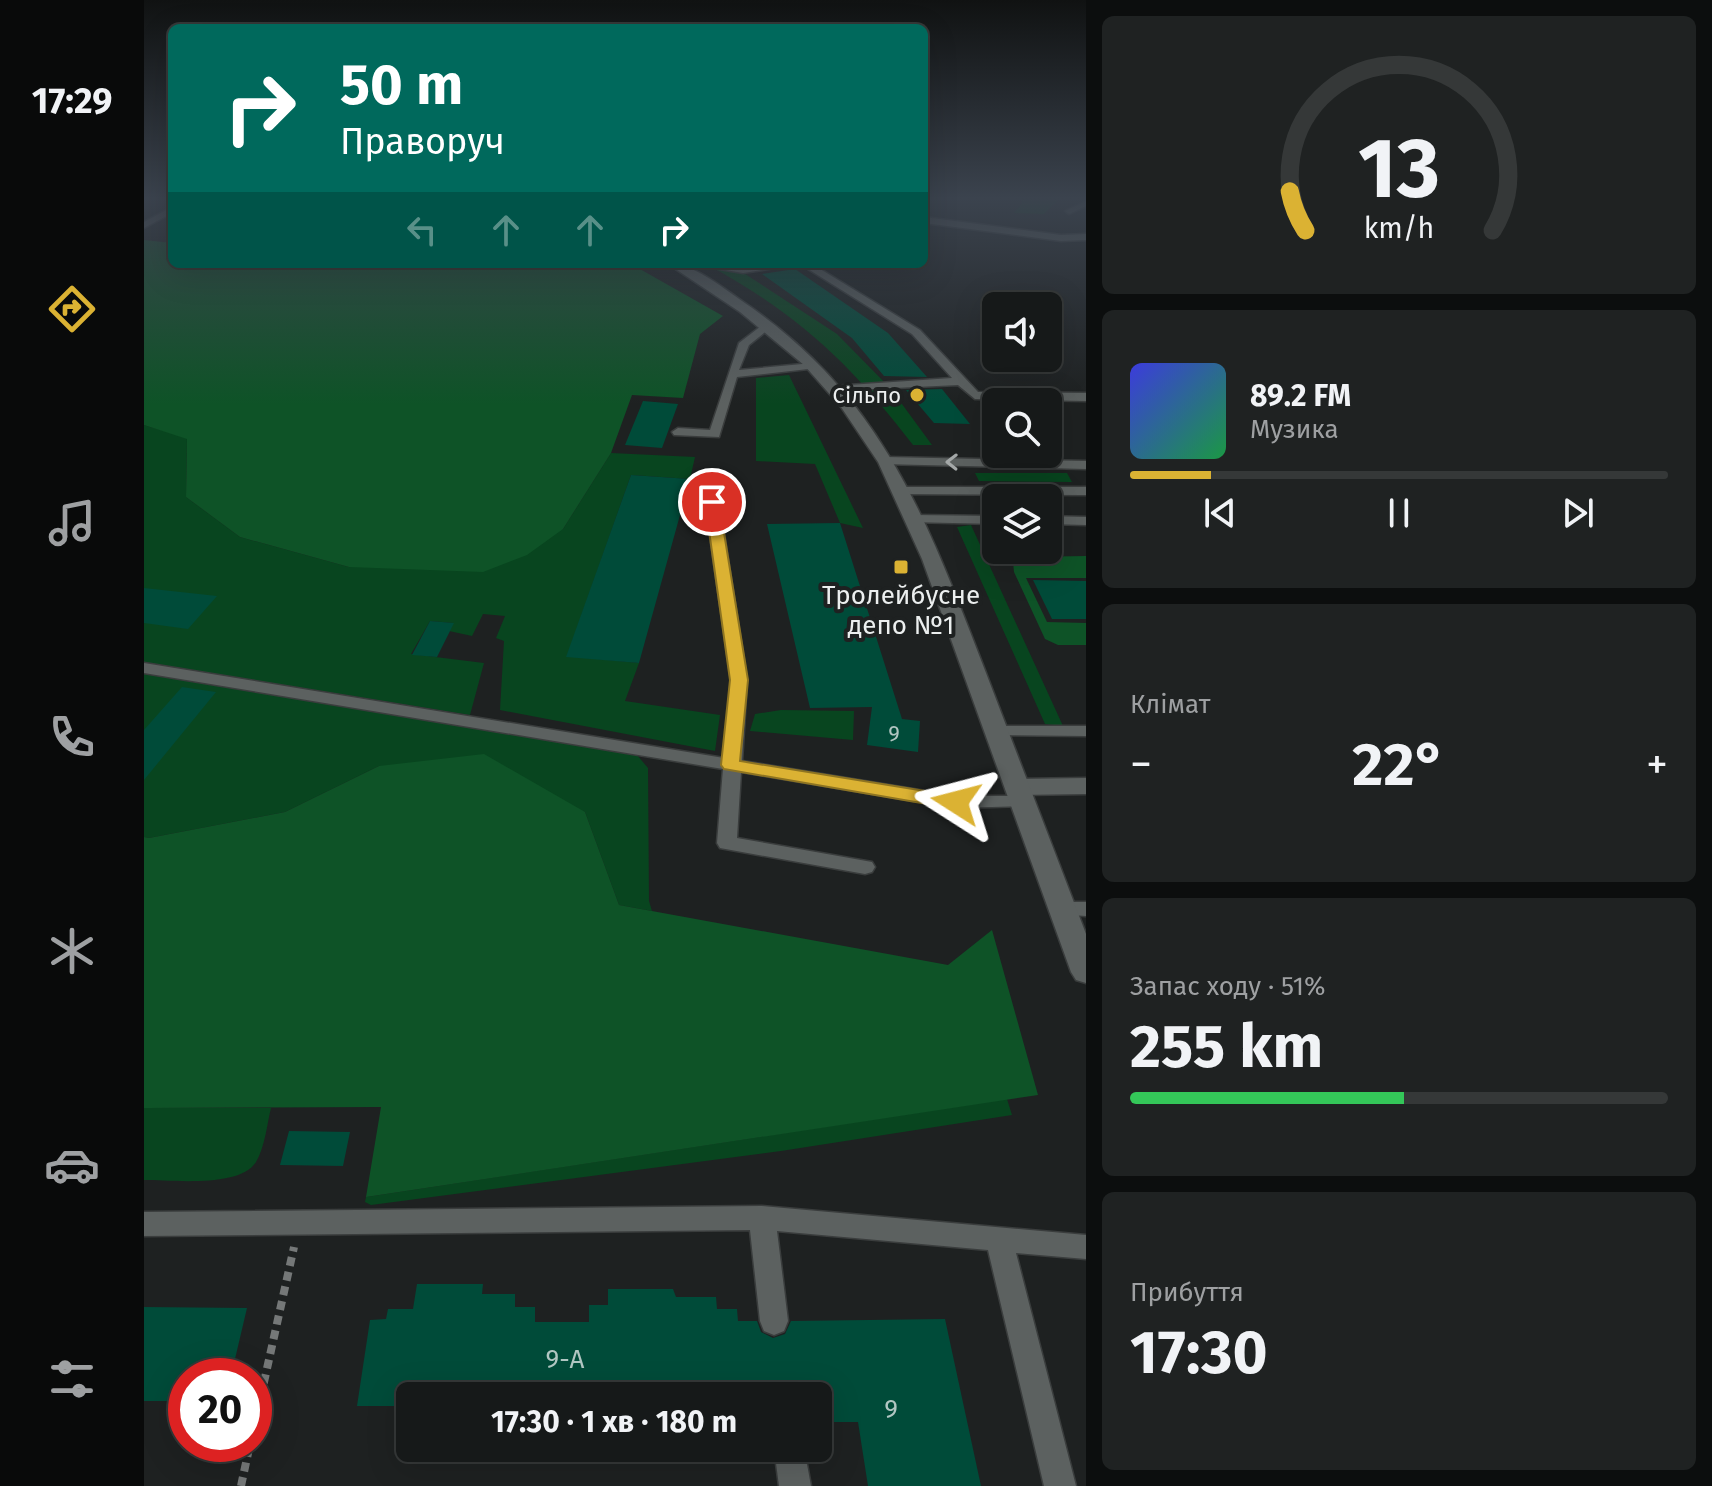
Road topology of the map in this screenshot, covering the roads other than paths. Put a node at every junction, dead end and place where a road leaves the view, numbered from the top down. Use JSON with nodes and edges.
{"nodes":[{"id":1,"x":681,"y":268,"type":"edge"},
{"id":2,"x":727,"y":268,"type":"edge"},
{"id":3,"x":761,"y":268,"type":"edge"},
{"id":4,"x":812,"y":268,"type":"edge"},
{"id":5,"x":769,"y":325,"type":"junction"},
{"id":6,"x":813,"y":366,"type":"junction"},
{"id":7,"x":732,"y":374,"type":"junction"},
{"id":8,"x":961,"y":381,"type":"junction"},
{"id":9,"x":834,"y":389,"type":"junction"},
{"id":10,"x":1086,"y":397,"type":"edge"},
{"id":11,"x":678,"y":432,"type":"dead end"},
{"id":12,"x":886,"y":461,"type":"junction"},
{"id":13,"x":1086,"y":465,"type":"edge"},
{"id":14,"x":901,"y":491,"type":"junction"},
{"id":15,"x":1086,"y":491,"type":"edge"},
{"id":16,"x":712,"y":502,"type":"dead end"},
{"id":17,"x":914,"y":519,"type":"junction"},
{"id":18,"x":982,"y":520,"type":"edge"},
{"id":19,"x":1062,"y":520,"type":"edge"},
{"id":20,"x":1086,"y":521,"type":"edge"},
{"id":21,"x":144,"y":668,"type":"edge"},
{"id":22,"x":996,"y":731,"type":"junction"},
{"id":23,"x":1086,"y":731,"type":"edge"},
{"id":24,"x":731,"y":765,"type":"junction"},
{"id":25,"x":1086,"y":786,"type":"edge"},
{"id":26,"x":1020,"y":794,"type":"junction"},
{"id":27,"x":865,"y":867,"type":"dead end"},
{"id":28,"x":1074,"y":909,"type":"edge"},
{"id":29,"x":1086,"y":972,"type":"edge"},
{"id":30,"x":762,"y":1218,"type":"junction"},
{"id":31,"x":144,"y":1224,"type":"edge"},
{"id":32,"x":999,"y":1239,"type":"junction"},
{"id":33,"x":1086,"y":1247,"type":"edge"},
{"id":34,"x":774,"y":1321,"type":"dead end"},
{"id":35,"x":791,"y":1462,"type":"edge"},
{"id":36,"x":795,"y":1486,"type":"edge"},
{"id":37,"x":1060,"y":1486,"type":"edge"}],
"edges":[{"from":1,"to":5,"type":"main road"},
{"from":2,"to":3,"type":"lane"},
{"from":4,"to":8,"type":"lane"},
{"from":5,"to":6,"type":"main road"},
{"from":5,"to":7,"type":"lane"},
{"from":6,"to":7,"type":"lane"},
{"from":6,"to":9,"type":"main road"},
{"from":7,"to":11,"type":"lane"},
{"from":8,"to":9,"type":"lane"},
{"from":8,"to":10,"type":"lane"},
{"from":9,"to":12,"type":"main road"},
{"from":13,"to":12,"type":"lane","one_way":true},
{"from":12,"to":14,"type":"main road"},
{"from":14,"to":15,"type":"lane"},
{"from":14,"to":17,"type":"main road"},
{"from":16,"to":24,"type":"lane"},
{"from":17,"to":18,"type":"lane"},
{"from":17,"to":22,"type":"main road"},
{"from":19,"to":20,"type":"lane"},
{"from":21,"to":24,"type":"lane"},
{"from":22,"to":23,"type":"lane"},
{"from":22,"to":26,"type":"main road"},
{"from":24,"to":26,"type":"lane"},
{"from":24,"to":27,"type":"lane"},
{"from":25,"to":26,"type":"main road"},
{"from":26,"to":28,"type":"main road"},
{"from":28,"to":29,"type":"main road"},
{"from":30,"to":31,"type":"lane"},
{"from":30,"to":32,"type":"lane"},
{"from":30,"to":34,"type":"lane"},
{"from":32,"to":33,"type":"lane"},
{"from":32,"to":37,"type":"lane"},
{"from":35,"to":36,"type":"lane"}]}
